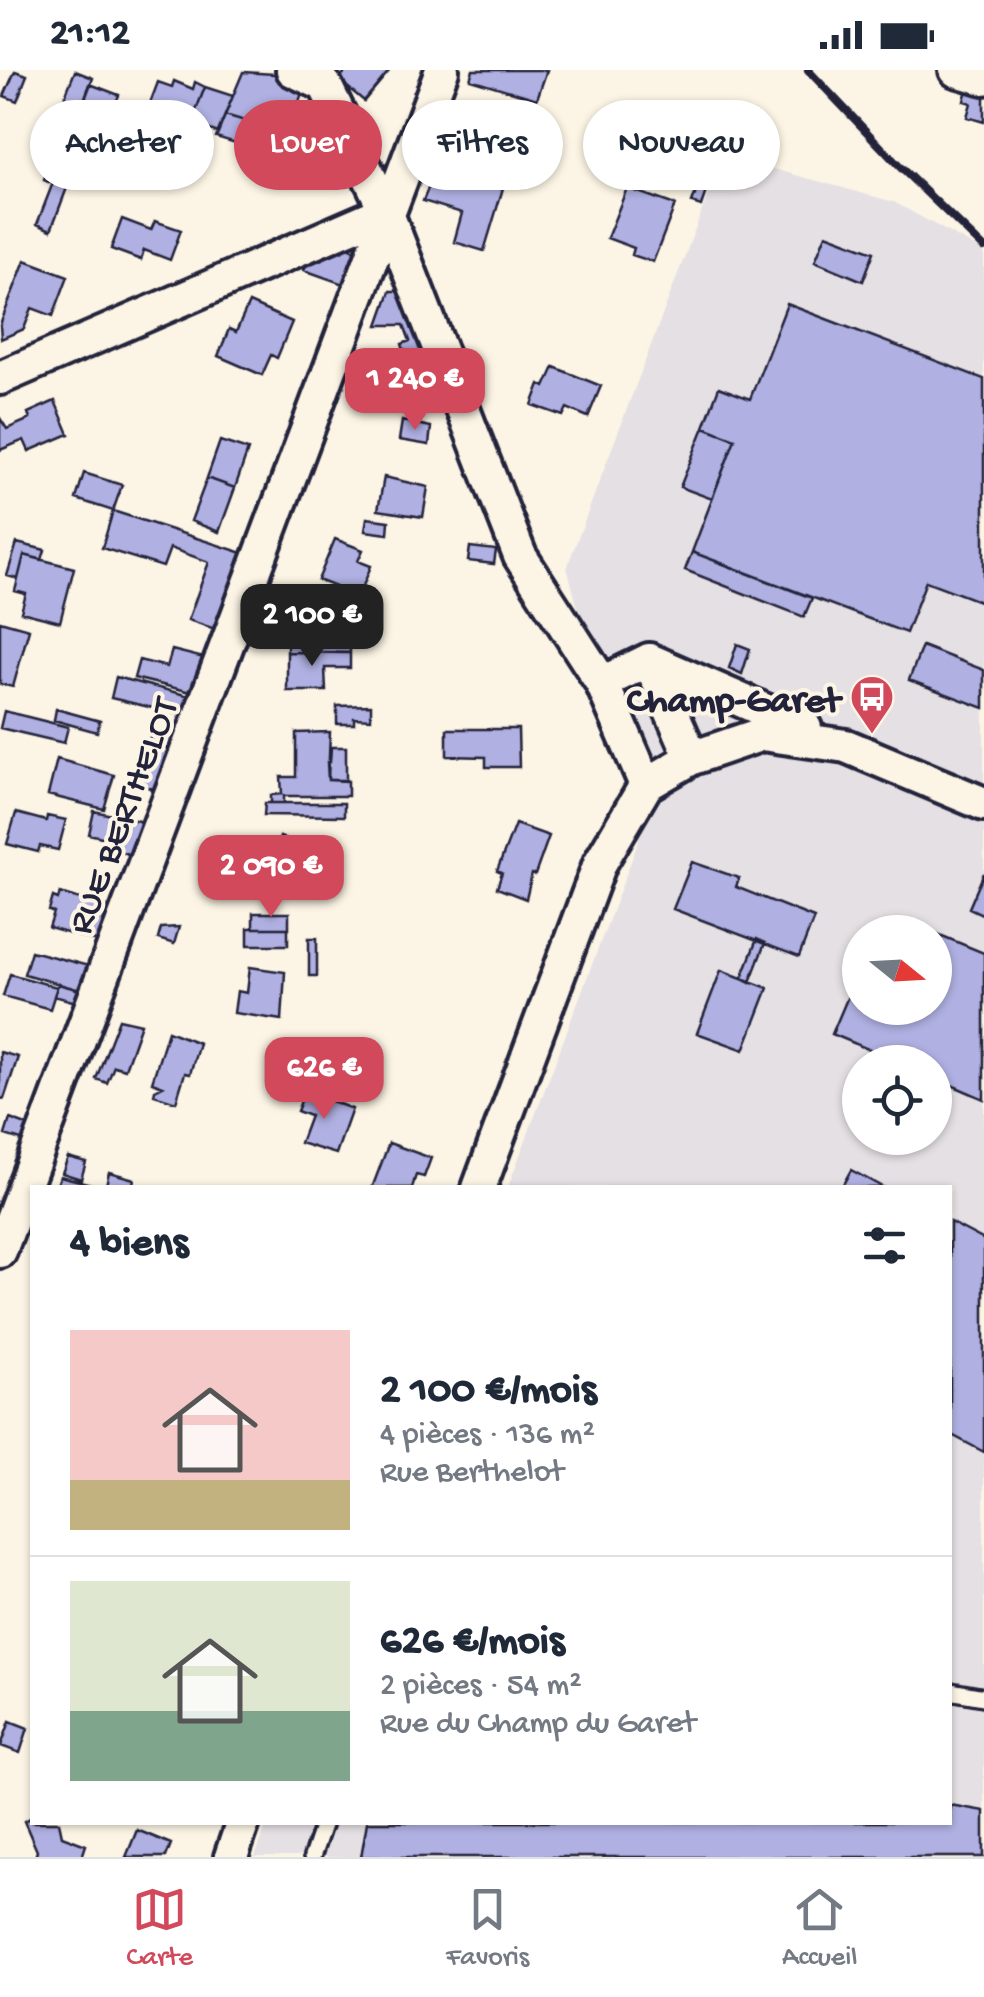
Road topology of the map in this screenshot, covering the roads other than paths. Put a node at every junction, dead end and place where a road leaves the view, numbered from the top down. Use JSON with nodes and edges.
{"nodes":[{"id":1,"x":293,"y":70,"type":"edge"},
{"id":2,"x":442,"y":70,"type":"edge"},
{"id":3,"x":956,"y":70,"type":"edge"},
{"id":4,"x":321,"y":78,"type":"edge"},
{"id":5,"x":984,"y":78,"type":"edge"},
{"id":6,"x":386,"y":211,"type":"junction"},
{"id":7,"x":0,"y":378,"type":"edge"},
{"id":8,"x":649,"y":660,"type":"junction"},
{"id":9,"x":602,"y":683,"type":"junction"},
{"id":10,"x":846,"y":746,"type":"junction"},
{"id":11,"x":692,"y":758,"type":"junction"},
{"id":12,"x":646,"y":785,"type":"junction"},
{"id":13,"x":984,"y":804,"type":"edge"},
{"id":14,"x":480,"y":1185,"type":"edge"},
{"id":15,"x":0,"y":1252,"type":"edge"},
{"id":16,"x":952,"y":1691,"type":"edge"},
{"id":17,"x":984,"y":1698,"type":"edge"},
{"id":18,"x":243,"y":1825,"type":"edge"},
{"id":19,"x":323,"y":1825,"type":"edge"},
{"id":20,"x":231,"y":1857,"type":"edge"},
{"id":21,"x":312,"y":1857,"type":"edge"}],
"edges":[{"from":1,"to":4,"type":"street"},
{"from":2,"to":6,"type":"street","name":"RUE BERTHELOT"},
{"from":3,"to":5,"type":"street"},
{"from":4,"to":6,"type":"street"},
{"from":6,"to":7,"type":"street"},
{"from":6,"to":9,"type":"street"},
{"from":6,"to":15,"type":"street","name":"RUE BERTHELOT"},
{"from":8,"to":9,"type":"street"},
{"from":8,"to":10,"type":"street"},
{"from":8,"to":11,"type":"street"},
{"from":9,"to":12,"type":"street"},
{"from":10,"to":11,"type":"street"},
{"from":10,"to":13,"type":"street"},
{"from":11,"to":12,"type":"street"},
{"from":12,"to":14,"type":"street"},
{"from":16,"to":17,"type":"lane"},
{"from":18,"to":20,"type":"street"},
{"from":19,"to":21,"type":"lane"}]}
